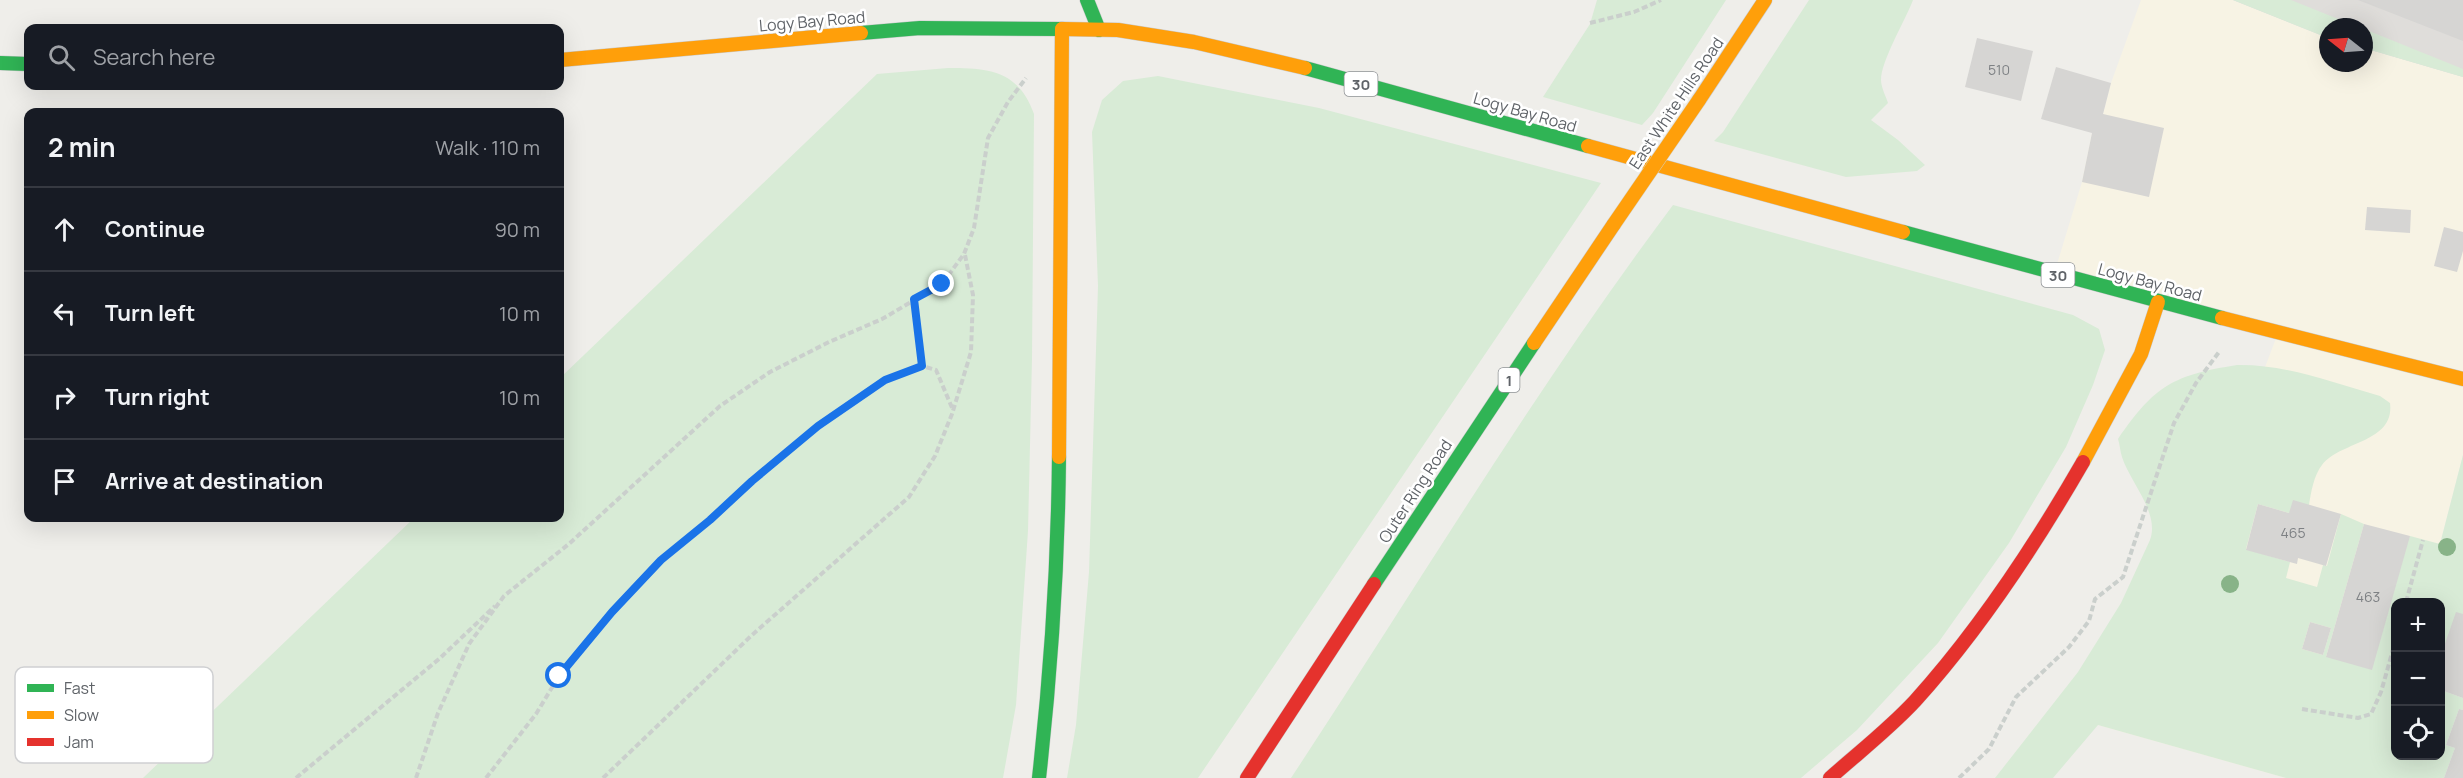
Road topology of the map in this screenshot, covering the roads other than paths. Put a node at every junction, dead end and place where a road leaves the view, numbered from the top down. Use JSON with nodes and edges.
{"nodes":[{"id":1,"x":1088,"y":0,"type":"edge"},
{"id":2,"x":1765,"y":0,"type":"edge"},
{"id":3,"x":1062,"y":29,"type":"junction"},
{"id":4,"x":1099,"y":30,"type":"junction"},
{"id":5,"x":564,"y":60,"type":"edge"},
{"id":6,"x":0,"y":63,"type":"edge"},
{"id":7,"x":24,"y":64,"type":"edge"},
{"id":8,"x":1614,"y":224,"type":"joint"},
{"id":9,"x":2158,"y":302,"type":"junction"},
{"id":10,"x":2463,"y":380,"type":"edge"},
{"id":11,"x":1039,"y":778,"type":"edge"},
{"id":12,"x":1247,"y":778,"type":"edge"},
{"id":13,"x":1830,"y":778,"type":"edge"}],
"edges":[{"from":1,"to":4,"type":"main road"},
{"from":2,"to":8,"type":"main road","name":"East White Hills Road","bridge":true},
{"from":3,"to":4,"type":"main road","name":"Logy Bay Road","number":"30"},
{"from":3,"to":5,"type":"main road","name":"Logy Bay Road","number":"30"},
{"from":3,"to":11,"type":"main road"},
{"from":4,"to":9,"type":"main road","name":"Logy Bay Road","number":"30"},
{"from":6,"to":7,"type":"main road"},
{"from":8,"to":12,"type":"main road","name":"Outer Ring Road","number":"1"},
{"from":9,"to":10,"type":"main road","name":"Logy Bay Road","number":"30"},
{"from":9,"to":13,"type":"main road"}]}
